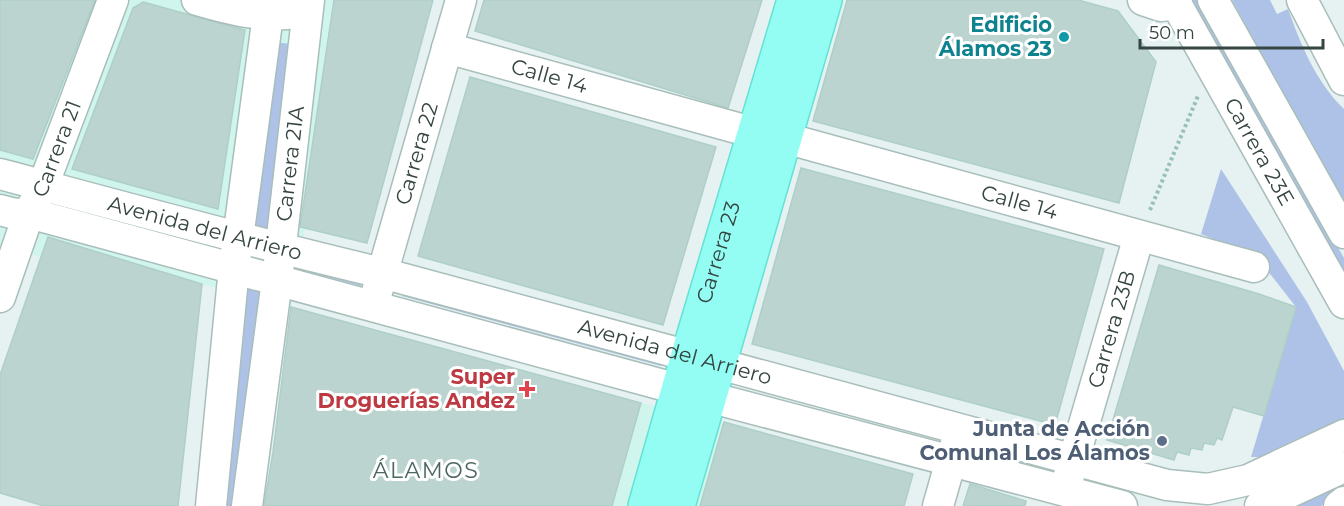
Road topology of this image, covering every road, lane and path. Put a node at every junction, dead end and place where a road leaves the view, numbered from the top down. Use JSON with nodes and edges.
{"nodes":[{"id":1,"x":113,"y":0,"type":"edge"},
{"id":2,"x":196,"y":0,"type":"edge"},
{"id":3,"x":461,"y":0,"type":"edge"},
{"id":4,"x":794,"y":0,"type":"edge"},
{"id":5,"x":825,"y":0,"type":"edge"},
{"id":6,"x":1143,"y":0,"type":"edge"},
{"id":7,"x":1213,"y":0,"type":"edge"},
{"id":8,"x":1302,"y":0,"type":"edge"},
{"id":9,"x":1175,"y":2,"type":"edge"},
{"id":10,"x":309,"y":7,"type":"edge"},
{"id":11,"x":269,"y":8,"type":"edge"},
{"id":12,"x":447,"y":48,"type":"junction"},
{"id":13,"x":1212,"y":64,"type":"junction"},
{"id":14,"x":1344,"y":80,"type":"edge"},
{"id":15,"x":770,"y":136,"type":"junction"},
{"id":16,"x":0,"y":174,"type":"edge"},
{"id":17,"x":42,"y":186,"type":"junction"},
{"id":18,"x":14,"y":211,"type":"edge"},
{"id":19,"x":1344,"y":233,"type":"edge"},
{"id":20,"x":239,"y":236,"type":"junction"},
{"id":21,"x":1139,"y":236,"type":"junction"},
{"id":22,"x":280,"y":249,"type":"junction"},
{"id":23,"x":1254,"y":267,"type":"dead end"},
{"id":24,"x":234,"y":268,"type":"junction"},
{"id":25,"x":382,"y":273,"type":"junction"},
{"id":26,"x":277,"y":280,"type":"junction"},
{"id":27,"x":0,"y":297,"type":"edge"},
{"id":28,"x":1344,"y":303,"type":"edge"},
{"id":29,"x":373,"y":306,"type":"junction"},
{"id":30,"x":687,"y":356,"type":"junction"},
{"id":31,"x":719,"y":363,"type":"junction"},
{"id":32,"x":678,"y":389,"type":"junction"},
{"id":33,"x":710,"y":397,"type":"junction"},
{"id":34,"x":960,"y":428,"type":"junction"},
{"id":35,"x":1344,"y":435,"type":"edge"},
{"id":36,"x":1074,"y":460,"type":"junction"},
{"id":37,"x":951,"y":462,"type":"junction"},
{"id":38,"x":1344,"y":467,"type":"edge"},
{"id":39,"x":1064,"y":491,"type":"junction"},
{"id":40,"x":1168,"y":495,"type":"edge"},
{"id":41,"x":1344,"y":502,"type":"edge"},
{"id":42,"x":211,"y":506,"type":"edge"},
{"id":43,"x":247,"y":506,"type":"edge"},
{"id":44,"x":645,"y":506,"type":"edge"},
{"id":45,"x":678,"y":506,"type":"edge"},
{"id":46,"x":938,"y":506,"type":"edge"},
{"id":47,"x":1122,"y":506,"type":"edge"},
{"id":48,"x":1260,"y":506,"type":"edge"},
{"id":49,"x":1339,"y":506,"type":"edge"}],
"edges":[{"from":1,"to":17,"type":"street","name":"Carrera 21"},
{"from":2,"to":11,"type":"street"},
{"from":3,"to":12,"type":"street","name":"Carrera 22"},
{"from":4,"to":15,"type":"main road","name":"Carrera 23"},
{"from":5,"to":15,"type":"main road","name":"Carrera 23"},
{"from":6,"to":9,"type":"street"},
{"from":7,"to":19,"type":"street","name":"Carrera 23E"},
{"from":8,"to":14,"type":"street"},
{"from":9,"to":13,"type":"street","name":"Carrera 23E"},
{"from":10,"to":11,"type":"street"},
{"from":10,"to":22,"type":"street","name":"Carrera 21A"},
{"from":11,"to":20,"type":"street","name":"Carrera 21A"},
{"from":12,"to":15,"type":"street","name":"Calle 14"},
{"from":12,"to":25,"type":"street","name":"Carrera 22"},
{"from":13,"to":21,"type":"path"},
{"from":13,"to":28,"type":"street","name":"Carrera 23E"},
{"from":15,"to":21,"type":"street","name":"Calle 14"},
{"from":15,"to":30,"type":"main road","name":"Carrera 23"},
{"from":15,"to":31,"type":"main road","name":"Carrera 23"},
{"from":16,"to":17,"type":"street","name":"Avenida del Arriero"},
{"from":17,"to":18,"type":"street","name":"Carrera 21"},
{"from":17,"to":20,"type":"street","name":"Avenida del Arriero"},
{"from":18,"to":24,"type":"street","name":"Avenida del Arriero"},
{"from":18,"to":27,"type":"street","name":"Carrera 21"},
{"from":20,"to":22,"type":"street","name":"Avenida del Arriero"},
{"from":20,"to":24,"type":"street","name":"Carrera 21A"},
{"from":21,"to":23,"type":"street","name":"Calle 14"},
{"from":21,"to":36,"type":"street","name":"Carrera 23B"},
{"from":22,"to":25,"type":"street","name":"Avenida del Arriero"},
{"from":22,"to":26,"type":"street","name":"Carrera 21A"},
{"from":24,"to":26,"type":"street","name":"Avenida del Arriero"},
{"from":24,"to":42,"type":"street","name":"Carrera 21A"},
{"from":25,"to":29,"type":"street","name":"Carrera 22"},
{"from":25,"to":30,"type":"street","name":"Avenida del Arriero"},
{"from":26,"to":29,"type":"street","name":"Avenida del Arriero"},
{"from":26,"to":43,"type":"street","name":"Carrera 21A"},
{"from":29,"to":32,"type":"street","name":"Avenida del Arriero"},
{"from":30,"to":31,"type":"street","name":"Avenida del Arriero"},
{"from":30,"to":32,"type":"main road","name":"Carrera 23"},
{"from":31,"to":33,"type":"main road","name":"Carrera 23"},
{"from":31,"to":34,"type":"street","name":"Avenida del Arriero"},
{"from":32,"to":33,"type":"street","name":"Avenida del Arriero"},
{"from":32,"to":44,"type":"main road","name":"Carrera 23"},
{"from":33,"to":37,"type":"street","name":"Avenida del Arriero"},
{"from":33,"to":45,"type":"main road","name":"Carrera 23"},
{"from":34,"to":36,"type":"street","name":"Avenida del Arriero"},
{"from":34,"to":37,"type":"street"},
{"from":35,"to":40,"type":"street","name":"Avenida del Arriero"},
{"from":36,"to":39,"type":"street","name":"Carrera 23B"},
{"from":36,"to":40,"type":"street","name":"Avenida del Arriero"},
{"from":37,"to":39,"type":"street","name":"Avenida del Arriero"},
{"from":37,"to":46,"type":"street"},
{"from":38,"to":48,"type":"street"},
{"from":39,"to":47,"type":"street","name":"Avenida del Arriero"},
{"from":41,"to":49,"type":"street"}]}
